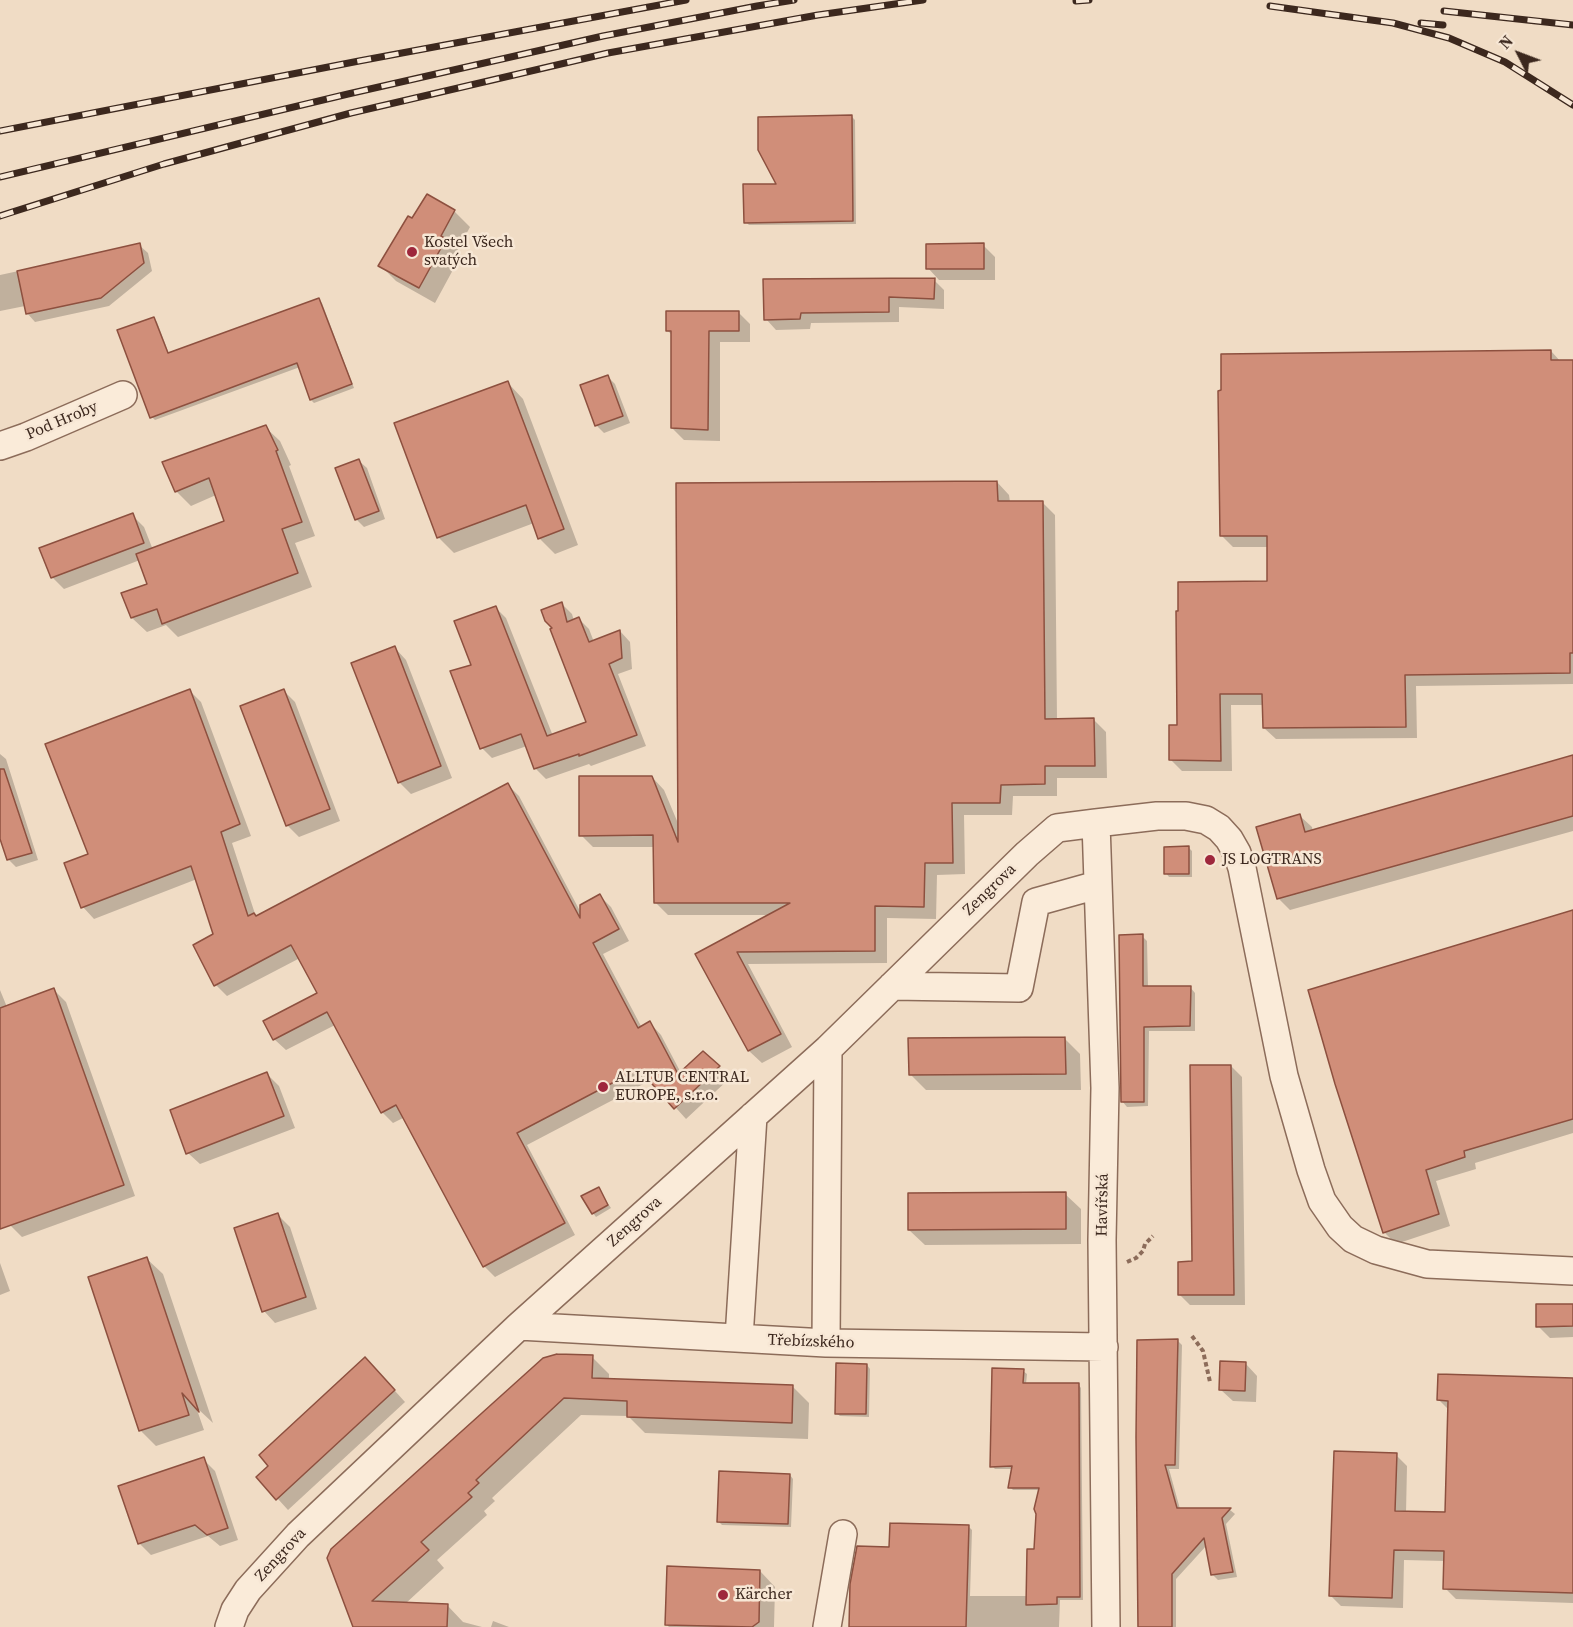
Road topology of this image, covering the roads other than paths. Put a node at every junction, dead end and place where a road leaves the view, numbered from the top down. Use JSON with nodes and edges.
{"nodes":[{"id":1,"x":123,"y":395,"type":"dead end"},
{"id":2,"x":0,"y":446,"type":"edge"},
{"id":3,"x":1096,"y":823,"type":"junction"},
{"id":4,"x":1097,"y":885,"type":"junction"},
{"id":5,"x":892,"y":986,"type":"junction"},
{"id":6,"x":828,"y":1049,"type":"junction"},
{"id":7,"x":753,"y":1116,"type":"junction"},
{"id":8,"x":1573,"y":1271,"type":"edge"},
{"id":9,"x":519,"y":1326,"type":"junction"},
{"id":10,"x":739,"y":1338,"type":"junction"},
{"id":11,"x":826,"y":1344,"type":"junction"},
{"id":12,"x":1104,"y":1347,"type":"junction"},
{"id":13,"x":843,"y":1534,"type":"dead end"},
{"id":14,"x":229,"y":1627,"type":"edge"},
{"id":15,"x":827,"y":1627,"type":"edge"},
{"id":16,"x":1106,"y":1627,"type":"edge"}],
"edges":[{"from":1,"to":2,"type":"street","name":"Pod Hroby"},
{"from":3,"to":4,"type":"street","name":"Havířská"},
{"from":3,"to":5,"type":"street","name":"Zengrova"},
{"from":3,"to":8,"type":"street"},
{"from":4,"to":5,"type":"street"},
{"from":4,"to":12,"type":"street","name":"Havířská"},
{"from":5,"to":6,"type":"street","name":"Zengrova"},
{"from":6,"to":7,"type":"street","name":"Zengrova"},
{"from":6,"to":11,"type":"street"},
{"from":7,"to":9,"type":"street","name":"Zengrova"},
{"from":7,"to":10,"type":"street"},
{"from":9,"to":10,"type":"street","name":"Třebízského"},
{"from":9,"to":14,"type":"street","name":"Zengrova"},
{"from":10,"to":11,"type":"street","name":"Třebízského"},
{"from":11,"to":12,"type":"street","name":"Třebízského"},
{"from":12,"to":16,"type":"street","name":"Havířská"},
{"from":13,"to":15,"type":"street"}]}
